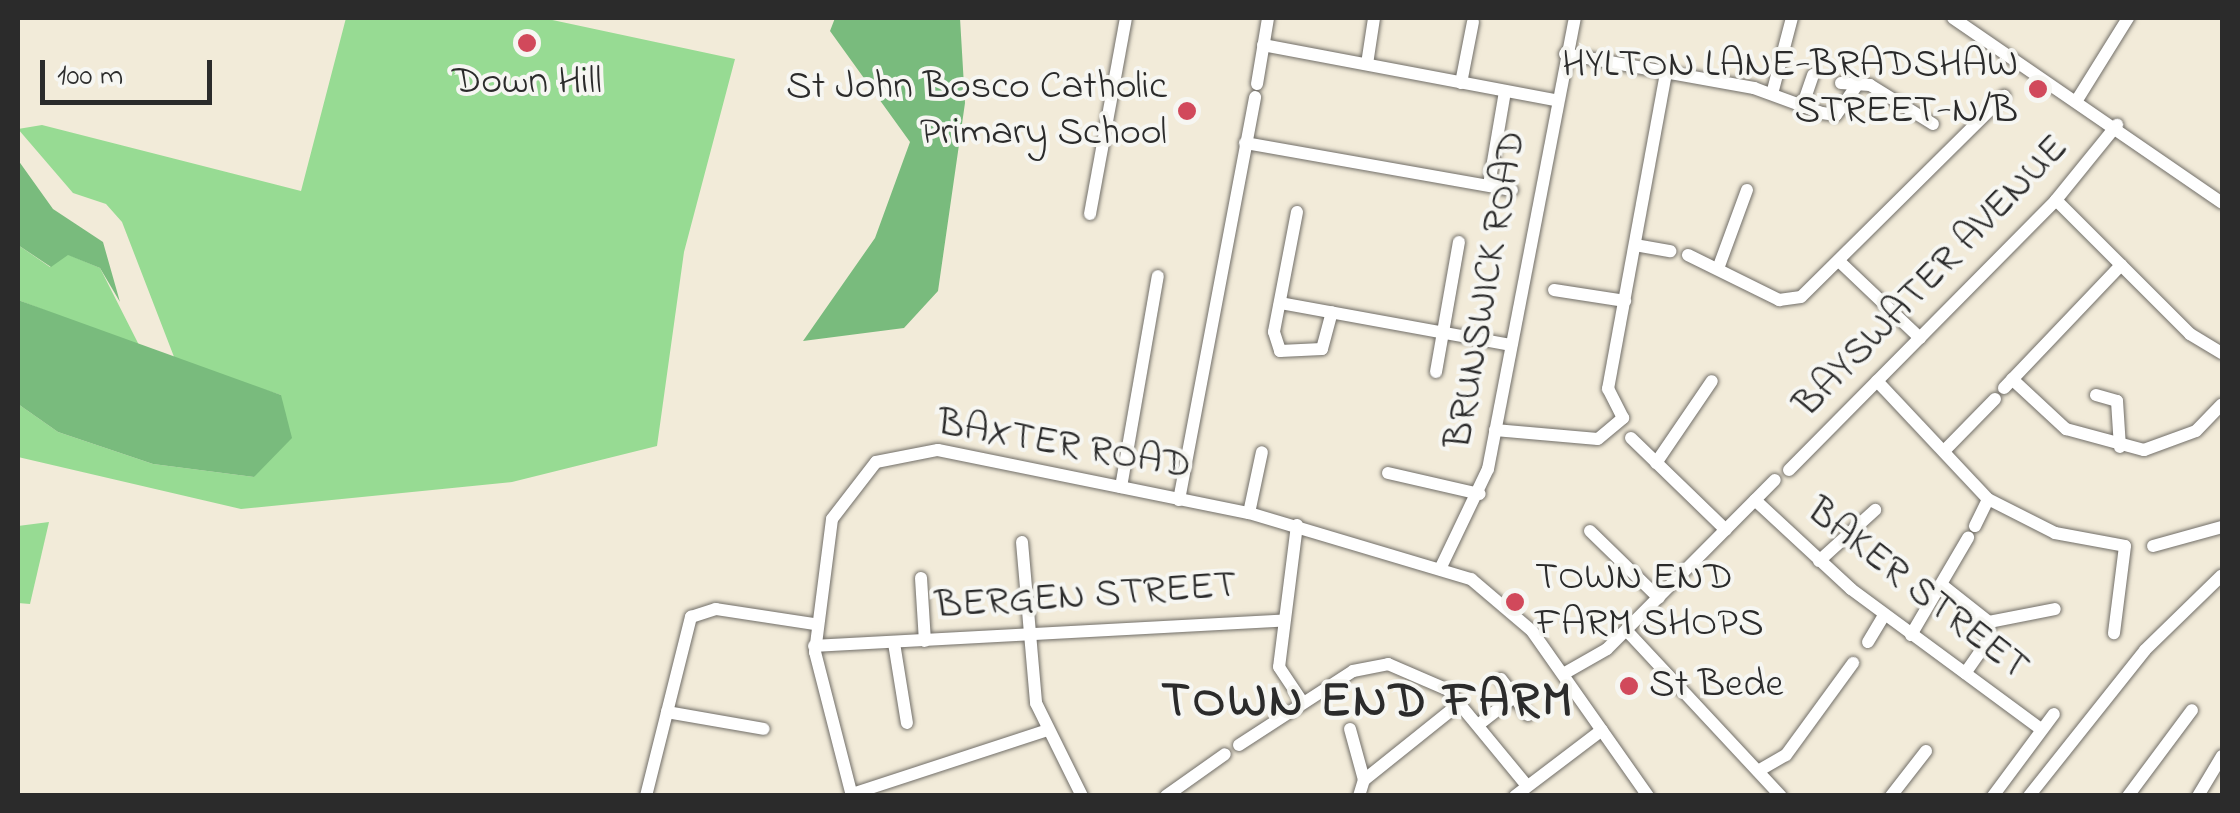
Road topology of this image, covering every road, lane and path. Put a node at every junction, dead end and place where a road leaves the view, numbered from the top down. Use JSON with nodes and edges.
{"nodes":[{"id":1,"x":1126,"y":18,"type":"edge"},
{"id":2,"x":1268,"y":18,"type":"edge"},
{"id":3,"x":1374,"y":18,"type":"edge"},
{"id":4,"x":1575,"y":18,"type":"edge"},
{"id":5,"x":1792,"y":18,"type":"edge"},
{"id":6,"x":1954,"y":18,"type":"edge"},
{"id":7,"x":2128,"y":18,"type":"edge"},
{"id":8,"x":1473,"y":22,"type":"dead end"},
{"id":9,"x":1263,"y":46,"type":"junction"},
{"id":10,"x":1565,"y":54,"type":"junction"},
{"id":11,"x":1367,"y":64,"type":"junction"},
{"id":12,"x":1666,"y":74,"type":"junction"},
{"id":13,"x":1814,"y":76,"type":"dead end"},
{"id":14,"x":1461,"y":83,"type":"junction"},
{"id":15,"x":1841,"y":83,"type":"dead end"},
{"id":16,"x":1857,"y":86,"type":"junction"},
{"id":17,"x":1505,"y":91,"type":"junction"},
{"id":18,"x":1772,"y":94,"type":"junction"},
{"id":19,"x":2004,"y":96,"type":"dead end"},
{"id":20,"x":1554,"y":100,"type":"junction"},
{"id":21,"x":2077,"y":100,"type":"junction"},
{"id":22,"x":1802,"y":107,"type":"junction"},
{"id":23,"x":1933,"y":124,"type":"dead end"},
{"id":24,"x":2117,"y":126,"type":"junction"},
{"id":25,"x":1245,"y":143,"type":"junction"},
{"id":26,"x":1489,"y":185,"type":"junction"},
{"id":27,"x":1512,"y":190,"type":"dead end"},
{"id":28,"x":1747,"y":190,"type":"dead end"},
{"id":29,"x":2056,"y":200,"type":"junction"},
{"id":30,"x":2222,"y":202,"type":"edge"},
{"id":31,"x":1297,"y":212,"type":"dead end"},
{"id":32,"x":1090,"y":214,"type":"dead end"},
{"id":33,"x":1460,"y":242,"type":"dead end"},
{"id":34,"x":1635,"y":245,"type":"junction"},
{"id":35,"x":1670,"y":251,"type":"dead end"},
{"id":36,"x":1688,"y":255,"type":"dead end"},
{"id":37,"x":1841,"y":263,"type":"junction"},
{"id":38,"x":1719,"y":266,"type":"junction"},
{"id":39,"x":2121,"y":266,"type":"junction"},
{"id":40,"x":1158,"y":276,"type":"dead end"},
{"id":41,"x":1554,"y":290,"type":"dead end"},
{"id":42,"x":1624,"y":301,"type":"junction"},
{"id":43,"x":1280,"y":303,"type":"junction"},
{"id":44,"x":1332,"y":312,"type":"junction"},
{"id":45,"x":1444,"y":332,"type":"junction"},
{"id":46,"x":1920,"y":338,"type":"junction"},
{"id":47,"x":1511,"y":344,"type":"junction"},
{"id":48,"x":2222,"y":352,"type":"edge"},
{"id":49,"x":1436,"y":372,"type":"dead end"},
{"id":50,"x":1712,"y":380,"type":"dead end"},
{"id":51,"x":1877,"y":380,"type":"junction"},
{"id":52,"x":2004,"y":388,"type":"junction"},
{"id":53,"x":2096,"y":395,"type":"dead end"},
{"id":54,"x":2222,"y":404,"type":"edge"},
{"id":55,"x":1495,"y":430,"type":"junction"},
{"id":56,"x":1630,"y":438,"type":"dead end"},
{"id":57,"x":2120,"y":447,"type":"junction"},
{"id":58,"x":1946,"y":448,"type":"junction"},
{"id":59,"x":1262,"y":452,"type":"dead end"},
{"id":60,"x":1656,"y":462,"type":"junction"},
{"id":61,"x":1789,"y":470,"type":"dead end"},
{"id":62,"x":1388,"y":473,"type":"dead end"},
{"id":63,"x":1774,"y":480,"type":"dead end"},
{"id":64,"x":1121,"y":487,"type":"junction"},
{"id":65,"x":1480,"y":494,"type":"junction"},
{"id":66,"x":1988,"y":499,"type":"junction"},
{"id":67,"x":1180,"y":500,"type":"junction"},
{"id":68,"x":1755,"y":500,"type":"junction"},
{"id":69,"x":1876,"y":510,"type":"dead end"},
{"id":70,"x":1249,"y":513,"type":"junction"},
{"id":71,"x":1297,"y":525,"type":"junction"},
{"id":72,"x":2222,"y":527,"type":"edge"},
{"id":73,"x":1726,"y":530,"type":"junction"},
{"id":74,"x":1590,"y":532,"type":"dead end"},
{"id":75,"x":1022,"y":542,"type":"dead end"},
{"id":76,"x":2152,"y":546,"type":"dead end"},
{"id":77,"x":1819,"y":561,"type":"junction"},
{"id":78,"x":1441,"y":568,"type":"junction"},
{"id":79,"x":2222,"y":575,"type":"edge"},
{"id":80,"x":921,"y":578,"type":"dead end"},
{"id":81,"x":1942,"y":585,"type":"junction"},
{"id":82,"x":1659,"y":598,"type":"junction"},
{"id":83,"x":2055,"y":610,"type":"dead end"},
{"id":84,"x":1884,"y":615,"type":"junction"},
{"id":85,"x":1282,"y":621,"type":"junction"},
{"id":86,"x":1988,"y":622,"type":"junction"},
{"id":87,"x":814,"y":624,"type":"junction"},
{"id":88,"x":1626,"y":631,"type":"junction"},
{"id":89,"x":1027,"y":632,"type":"junction"},
{"id":90,"x":2114,"y":633,"type":"dead end"},
{"id":91,"x":1911,"y":634,"type":"junction"},
{"id":92,"x":925,"y":640,"type":"junction"},
{"id":93,"x":1868,"y":642,"type":"dead end"},
{"id":94,"x":894,"y":643,"type":"junction"},
{"id":95,"x":814,"y":646,"type":"junction"},
{"id":96,"x":1852,"y":664,"type":"dead end"},
{"id":97,"x":1965,"y":672,"type":"junction"},
{"id":98,"x":1564,"y":674,"type":"junction"},
{"id":99,"x":1501,"y":679,"type":"dead end"},
{"id":100,"x":1514,"y":696,"type":"junction"},
{"id":101,"x":1303,"y":703,"type":"junction"},
{"id":102,"x":1459,"y":704,"type":"junction"},
{"id":103,"x":2192,"y":710,"type":"dead end"},
{"id":104,"x":667,"y":712,"type":"junction"},
{"id":105,"x":2054,"y":714,"type":"dead end"},
{"id":106,"x":1528,"y":715,"type":"dead end"},
{"id":107,"x":907,"y":723,"type":"dead end"},
{"id":108,"x":1478,"y":725,"type":"junction"},
{"id":109,"x":764,"y":729,"type":"dead end"},
{"id":110,"x":1350,"y":729,"type":"dead end"},
{"id":111,"x":2041,"y":729,"type":"junction"},
{"id":112,"x":1048,"y":730,"type":"junction"},
{"id":113,"x":1602,"y":730,"type":"junction"},
{"id":114,"x":1239,"y":744,"type":"dead end"},
{"id":115,"x":1926,"y":751,"type":"dead end"},
{"id":116,"x":1225,"y":754,"type":"dead end"},
{"id":117,"x":2220,"y":765,"type":"edge"},
{"id":118,"x":1758,"y":771,"type":"junction"},
{"id":119,"x":1364,"y":780,"type":"junction"},
{"id":120,"x":1527,"y":786,"type":"junction"},
{"id":121,"x":1174,"y":794,"type":"edge"},
{"id":122,"x":852,"y":795,"type":"edge"},
{"id":123,"x":646,"y":796,"type":"edge"},
{"id":124,"x":1082,"y":796,"type":"edge"},
{"id":125,"x":1359,"y":796,"type":"edge"},
{"id":126,"x":1515,"y":796,"type":"edge"},
{"id":127,"x":1648,"y":796,"type":"edge"},
{"id":128,"x":1781,"y":796,"type":"edge"},
{"id":129,"x":1891,"y":796,"type":"edge"},
{"id":130,"x":1992,"y":796,"type":"edge"},
{"id":131,"x":2029,"y":796,"type":"edge"},
{"id":132,"x":2128,"y":796,"type":"edge"},
{"id":133,"x":2198,"y":796,"type":"edge"}],
"edges":[{"from":1,"to":32,"type":"street"},
{"from":2,"to":9,"type":"street"},
{"from":3,"to":11,"type":"street"},
{"from":4,"to":10,"type":"street","name":"BRUNSWICK ROAD"},
{"from":5,"to":18,"type":"street"},
{"from":6,"to":21,"type":"street"},
{"from":7,"to":21,"type":"street"},
{"from":8,"to":14,"type":"street"},
{"from":9,"to":11,"type":"street"},
{"from":9,"to":25,"type":"street"},
{"from":10,"to":12,"type":"street"},
{"from":10,"to":20,"type":"street","name":"BRUNSWICK ROAD"},
{"from":11,"to":14,"type":"street"},
{"from":12,"to":18,"type":"street"},
{"from":12,"to":34,"type":"street"},
{"from":13,"to":22,"type":"street"},
{"from":14,"to":17,"type":"street"},
{"from":15,"to":16,"type":"street"},
{"from":16,"to":22,"type":"street"},
{"from":16,"to":23,"type":"street"},
{"from":17,"to":20,"type":"street"},
{"from":17,"to":26,"type":"street"},
{"from":18,"to":22,"type":"street"},
{"from":19,"to":37,"type":"street"},
{"from":20,"to":47,"type":"street","name":"BRUNSWICK ROAD"},
{"from":21,"to":24,"type":"street"},
{"from":24,"to":29,"type":"street","name":"BAYSWATER AVENUE"},
{"from":24,"to":30,"type":"street"},
{"from":25,"to":26,"type":"street"},
{"from":25,"to":67,"type":"street"},
{"from":26,"to":27,"type":"street"},
{"from":28,"to":38,"type":"street"},
{"from":29,"to":39,"type":"street"},
{"from":29,"to":46,"type":"street","name":"BAYSWATER AVENUE"},
{"from":31,"to":43,"type":"street"},
{"from":33,"to":45,"type":"street"},
{"from":34,"to":35,"type":"street"},
{"from":34,"to":42,"type":"street"},
{"from":36,"to":38,"type":"street"},
{"from":37,"to":38,"type":"street"},
{"from":37,"to":46,"type":"street"},
{"from":39,"to":48,"type":"street"},
{"from":39,"to":52,"type":"street"},
{"from":40,"to":64,"type":"street"},
{"from":41,"to":42,"type":"street"},
{"from":42,"to":55,"type":"street"},
{"from":43,"to":44,"type":"street"},
{"from":43,"to":44,"type":"street"},
{"from":44,"to":45,"type":"street"},
{"from":45,"to":47,"type":"street"},
{"from":45,"to":49,"type":"street"},
{"from":46,"to":51,"type":"street","name":"BAYSWATER AVENUE"},
{"from":47,"to":55,"type":"street","name":"BRUNSWICK ROAD"},
{"from":50,"to":60,"type":"street"},
{"from":51,"to":58,"type":"street"},
{"from":51,"to":61,"type":"street","name":"BAYSWATER AVENUE"},
{"from":52,"to":57,"type":"street"},
{"from":52,"to":58,"type":"street"},
{"from":53,"to":57,"type":"street"},
{"from":54,"to":57,"type":"street"},
{"from":55,"to":65,"type":"street","name":"BRUNSWICK ROAD"},
{"from":56,"to":60,"type":"street"},
{"from":58,"to":66,"type":"street"},
{"from":59,"to":70,"type":"street"},
{"from":60,"to":73,"type":"street"},
{"from":62,"to":65,"type":"street"},
{"from":63,"to":68,"type":"street"},
{"from":64,"to":67,"type":"street","name":"BAXTER ROAD"},
{"from":64,"to":87,"type":"street","name":"BAXTER ROAD"},
{"from":65,"to":78,"type":"street","name":"BRUNSWICK ROAD"},
{"from":66,"to":81,"type":"street"},
{"from":66,"to":90,"type":"street"},
{"from":67,"to":70,"type":"street","name":"BAXTER ROAD"},
{"from":68,"to":73,"type":"street"},
{"from":68,"to":77,"type":"street","name":"BAKER STREET"},
{"from":69,"to":77,"type":"street"},
{"from":70,"to":71,"type":"street","name":"BAXTER ROAD"},
{"from":71,"to":78,"type":"street","name":"BAXTER ROAD"},
{"from":71,"to":85,"type":"street"},
{"from":72,"to":76,"type":"street"},
{"from":73,"to":82,"type":"street"},
{"from":74,"to":82,"type":"street"},
{"from":75,"to":89,"type":"street"},
{"from":77,"to":84,"type":"street","name":"BAKER STREET"},
{"from":78,"to":98,"type":"street","name":"BAXTER ROAD"},
{"from":79,"to":131,"type":"street"},
{"from":80,"to":92,"type":"street"},
{"from":81,"to":86,"type":"street"},
{"from":81,"to":91,"type":"street"},
{"from":82,"to":88,"type":"street"},
{"from":83,"to":86,"type":"street"},
{"from":84,"to":91,"type":"street","name":"BAKER STREET"},
{"from":84,"to":93,"type":"street"},
{"from":85,"to":89,"type":"street","name":"BERGEN STREET"},
{"from":85,"to":101,"type":"street"},
{"from":86,"to":97,"type":"street"},
{"from":87,"to":95,"type":"street","name":"BAXTER ROAD"},
{"from":87,"to":104,"type":"street"},
{"from":88,"to":98,"type":"street"},
{"from":88,"to":118,"type":"street"},
{"from":89,"to":92,"type":"street","name":"BERGEN STREET"},
{"from":89,"to":112,"type":"street"},
{"from":91,"to":97,"type":"street","name":"BAKER STREET"},
{"from":92,"to":94,"type":"street","name":"BERGEN STREET"},
{"from":94,"to":95,"type":"street","name":"BERGEN STREET"},
{"from":94,"to":107,"type":"street","name":"BERGEN STREET"},
{"from":95,"to":122,"type":"street","name":"BAXTER ROAD"},
{"from":96,"to":118,"type":"street"},
{"from":97,"to":111,"type":"street","name":"BAKER STREET"},
{"from":98,"to":113,"type":"street","name":"BAXTER ROAD"},
{"from":99,"to":100,"type":"street"},
{"from":100,"to":106,"type":"street"},
{"from":100,"to":108,"type":"street"},
{"from":101,"to":102,"type":"street"},
{"from":101,"to":114,"type":"street"},
{"from":102,"to":108,"type":"street"},
{"from":102,"to":119,"type":"street"},
{"from":103,"to":132,"type":"street"},
{"from":104,"to":109,"type":"street"},
{"from":104,"to":123,"type":"street"},
{"from":105,"to":111,"type":"street"},
{"from":108,"to":120,"type":"street"},
{"from":110,"to":119,"type":"street"},
{"from":111,"to":130,"type":"street"},
{"from":112,"to":122,"type":"street"},
{"from":112,"to":124,"type":"street"},
{"from":113,"to":120,"type":"street"},
{"from":113,"to":127,"type":"street","name":"BAXTER ROAD"},
{"from":115,"to":129,"type":"street"},
{"from":116,"to":121,"type":"street"},
{"from":117,"to":133,"type":"street"},
{"from":118,"to":128,"type":"street"},
{"from":119,"to":125,"type":"street"},
{"from":120,"to":126,"type":"street"}]}
